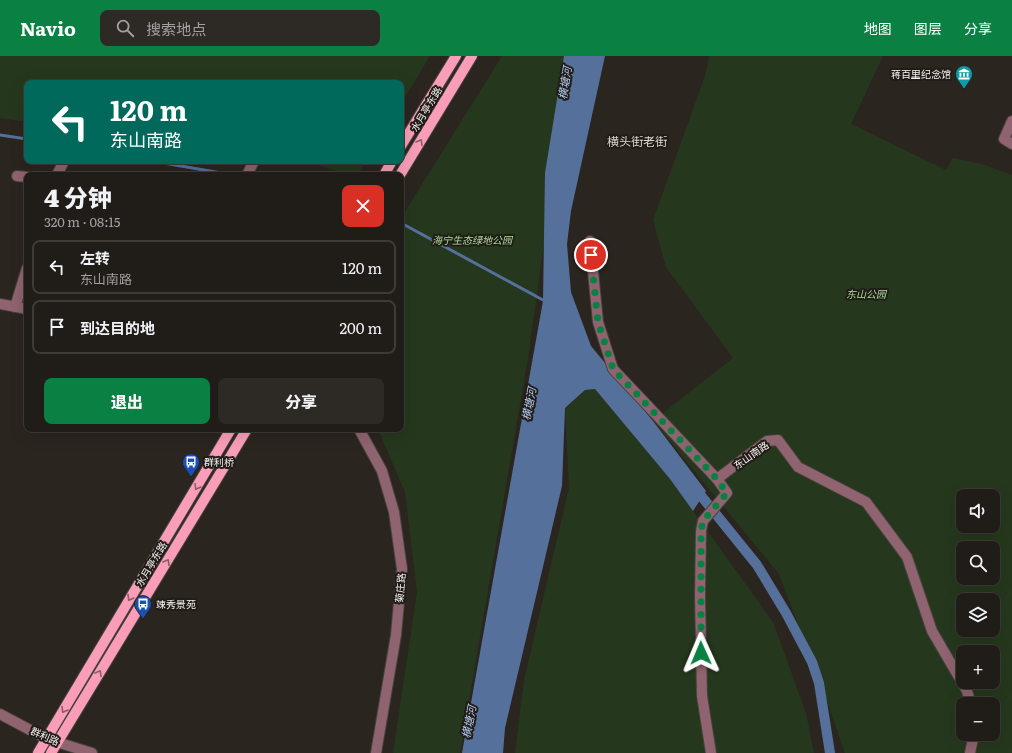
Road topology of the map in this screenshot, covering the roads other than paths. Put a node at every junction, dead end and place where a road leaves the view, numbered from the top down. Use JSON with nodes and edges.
{"nodes":[{"id":1,"x":456,"y":56,"type":"edge"},
{"id":2,"x":472,"y":56,"type":"edge"},
{"id":3,"x":1012,"y":121,"type":"edge"},
{"id":4,"x":404,"y":141,"type":"edge"},
{"id":5,"x":1012,"y":144,"type":"edge"},
{"id":6,"x":402,"y":172,"type":"edge"},
{"id":7,"x":17,"y":176,"type":"dead end"},
{"id":8,"x":24,"y":177,"type":"edge"},
{"id":9,"x":590,"y":241,"type":"dead end"},
{"id":10,"x":24,"y":286,"type":"edge"},
{"id":11,"x":0,"y":304,"type":"edge"},
{"id":12,"x":15,"y":306,"type":"junction"},
{"id":13,"x":24,"y":308,"type":"edge"},
{"id":14,"x":229,"y":432,"type":"edge"},
{"id":15,"x":245,"y":432,"type":"edge"},
{"id":16,"x":361,"y":432,"type":"edge"},
{"id":17,"x":717,"y":479,"type":"junction"},
{"id":18,"x":969,"y":697,"type":"edge"},
{"id":19,"x":0,"y":714,"type":"edge"},
{"id":20,"x":46,"y":739,"type":"junction"},
{"id":21,"x":973,"y":741,"type":"edge"},
{"id":22,"x":58,"y":742,"type":"junction"},
{"id":23,"x":38,"y":753,"type":"edge"},
{"id":24,"x":51,"y":753,"type":"edge"},
{"id":25,"x":92,"y":753,"type":"edge"},
{"id":26,"x":376,"y":753,"type":"edge"},
{"id":27,"x":711,"y":753,"type":"edge"},
{"id":28,"x":970,"y":753,"type":"edge"}],
"edges":[{"from":1,"to":4,"type":"main road","name":"水月亭东路"},
{"from":6,"to":2,"type":"main road","name":"水月亭东路","one_way":true},
{"from":3,"to":5,"type":"street"},
{"from":7,"to":8,"type":"street"},
{"from":9,"to":17,"type":"street"},
{"from":10,"to":12,"type":"street"},
{"from":11,"to":12,"type":"street"},
{"from":12,"to":13,"type":"street"},
{"from":14,"to":20,"type":"main road","name":"水月亭东路","one_way":true},
{"from":22,"to":15,"type":"main road","name":"水月亭东路","one_way":true},
{"from":16,"to":26,"type":"street","name":"菊庄路"},
{"from":17,"to":18,"type":"street","name":"东山南路"},
{"from":17,"to":27,"type":"street"},
{"from":19,"to":20,"type":"street","name":"群利路"},
{"from":20,"to":22,"type":"street","name":"群利路"},
{"from":20,"to":23,"type":"main road","name":"水月亭东路"},
{"from":21,"to":28,"type":"street"},
{"from":22,"to":24,"type":"main road","name":"水月亭东路"},
{"from":22,"to":25,"type":"street","name":"群利路"}]}
